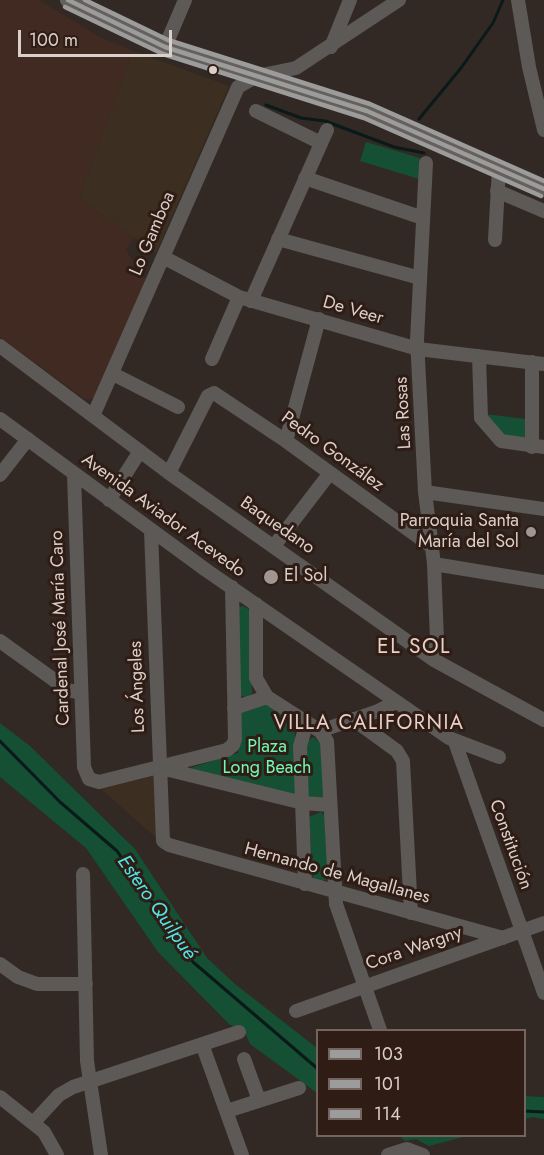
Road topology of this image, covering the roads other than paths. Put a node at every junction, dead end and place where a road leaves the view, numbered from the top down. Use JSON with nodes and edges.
{"nodes":[{"id":1,"x":68,"y":0,"type":"edge"},
{"id":2,"x":185,"y":0,"type":"edge"},
{"id":3,"x":350,"y":0,"type":"edge"},
{"id":4,"x":399,"y":0,"type":"edge"},
{"id":5,"x":518,"y":0,"type":"edge"},
{"id":6,"x":331,"y":46,"type":"junction"},
{"id":7,"x":165,"y":47,"type":"junction"},
{"id":8,"x":257,"y":76,"type":"junction"},
{"id":9,"x":256,"y":111,"type":"dead end"},
{"id":10,"x":544,"y":130,"type":"edge"},
{"id":11,"x":426,"y":163,"type":"dead end"},
{"id":12,"x":499,"y":168,"type":"junction"},
{"id":13,"x":305,"y":178,"type":"junction"},
{"id":14,"x":544,"y":189,"type":"edge"},
{"id":15,"x":497,"y":191,"type":"junction"},
{"id":16,"x":544,"y":211,"type":"edge"},
{"id":17,"x":423,"y":218,"type":"junction"},
{"id":18,"x":278,"y":239,"type":"junction"},
{"id":19,"x":495,"y":240,"type":"dead end"},
{"id":20,"x":164,"y":257,"type":"junction"},
{"id":21,"x":420,"y":278,"type":"junction"},
{"id":22,"x":245,"y":299,"type":"junction"},
{"id":23,"x":319,"y":319,"type":"junction"},
{"id":24,"x":0,"y":346,"type":"edge"},
{"id":25,"x":418,"y":349,"type":"junction"},
{"id":26,"x":479,"y":356,"type":"junction"},
{"id":27,"x":212,"y":359,"type":"dead end"},
{"id":28,"x":538,"y":363,"type":"edge"},
{"id":29,"x":113,"y":374,"type":"junction"},
{"id":30,"x":178,"y":407,"type":"dead end"},
{"id":31,"x":93,"y":416,"type":"junction"},
{"id":32,"x":0,"y":419,"type":"edge"},
{"id":33,"x":28,"y":440,"type":"junction"},
{"id":34,"x":286,"y":441,"type":"junction"},
{"id":35,"x":538,"y":447,"type":"edge"},
{"id":36,"x":140,"y":451,"type":"junction"},
{"id":37,"x":169,"y":473,"type":"junction"},
{"id":38,"x":330,"y":473,"type":"junction"},
{"id":39,"x":0,"y":475,"type":"edge"},
{"id":40,"x":75,"y":475,"type":"junction"},
{"id":41,"x":425,"y":492,"type":"junction"},
{"id":42,"x":109,"y":500,"type":"junction"},
{"id":43,"x":544,"y":509,"type":"edge"},
{"id":44,"x":151,"y":531,"type":"junction"},
{"id":45,"x":274,"y":546,"type":"junction"},
{"id":46,"x":431,"y":546,"type":"junction"},
{"id":47,"x":434,"y":564,"type":"junction"},
{"id":48,"x":544,"y":582,"type":"edge"},
{"id":49,"x":232,"y":587,"type":"junction"},
{"id":50,"x":256,"y":604,"type":"junction"},
{"id":51,"x":0,"y":641,"type":"edge"},
{"id":52,"x":434,"y":660,"type":"junction"},
{"id":53,"x":81,"y":693,"type":"junction"},
{"id":54,"x":267,"y":697,"type":"junction"},
{"id":55,"x":396,"y":702,"type":"junction"},
{"id":56,"x":234,"y":708,"type":"junction"},
{"id":57,"x":378,"y":711,"type":"junction"},
{"id":58,"x":353,"y":719,"type":"junction"},
{"id":59,"x":544,"y":720,"type":"edge"},
{"id":60,"x":307,"y":722,"type":"junction"},
{"id":61,"x":320,"y":731,"type":"junction"},
{"id":62,"x":375,"y":735,"type":"junction"},
{"id":63,"x":455,"y":742,"type":"junction"},
{"id":64,"x":499,"y":758,"type":"dead end"},
{"id":65,"x":159,"y":767,"type":"junction"},
{"id":66,"x":303,"y":803,"type":"junction"},
{"id":67,"x":330,"y":805,"type":"junction"},
{"id":68,"x":163,"y":842,"type":"joint"},
{"id":69,"x":83,"y":874,"type":"dead end"},
{"id":70,"x":305,"y":884,"type":"junction"},
{"id":71,"x":335,"y":892,"type":"junction"},
{"id":72,"x":411,"y":913,"type":"junction"},
{"id":73,"x":544,"y":923,"type":"edge"},
{"id":74,"x":522,"y":931,"type":"junction"},
{"id":75,"x":503,"y":938,"type":"junction"},
{"id":76,"x":0,"y":964,"type":"edge"},
{"id":77,"x":86,"y":984,"type":"junction"},
{"id":78,"x":364,"y":986,"type":"junction"},
{"id":79,"x":544,"y":993,"type":"edge"},
{"id":80,"x":296,"y":1011,"type":"dead end"},
{"id":81,"x":380,"y":1029,"type":"edge"},
{"id":82,"x":239,"y":1032,"type":"dead end"},
{"id":83,"x":202,"y":1044,"type":"junction"},
{"id":84,"x":244,"y":1059,"type":"dead end"},
{"id":85,"x":89,"y":1082,"type":"junction"},
{"id":86,"x":299,"y":1088,"type":"dead end"},
{"id":87,"x":0,"y":1097,"type":"edge"},
{"id":88,"x":259,"y":1100,"type":"junction"},
{"id":89,"x":227,"y":1111,"type":"junction"},
{"id":90,"x":34,"y":1122,"type":"junction"},
{"id":91,"x":421,"y":1153,"type":"edge"},
{"id":92,"x":57,"y":1155,"type":"edge"},
{"id":93,"x":101,"y":1155,"type":"edge"},
{"id":94,"x":242,"y":1155,"type":"edge"},
{"id":95,"x":388,"y":1155,"type":"edge"}],
"edges":[{"from":1,"to":7,"type":"main road"},
{"from":2,"to":7,"type":"street"},
{"from":3,"to":6,"type":"street"},
{"from":4,"to":6,"type":"street"},
{"from":5,"to":10,"type":"street"},
{"from":6,"to":8,"type":"street"},
{"from":7,"to":8,"type":"main road"},
{"from":8,"to":12,"type":"main road"},
{"from":8,"to":20,"type":"street","name":"Lo Gamboa"},
{"from":9,"to":13,"type":"street"},
{"from":11,"to":17,"type":"street","name":"Las Rosas"},
{"from":12,"to":14,"type":"main road"},
{"from":12,"to":15,"type":"street"},
{"from":13,"to":17,"type":"street"},
{"from":13,"to":18,"type":"street"},
{"from":15,"to":16,"type":"street"},
{"from":15,"to":19,"type":"street"},
{"from":17,"to":21,"type":"street","name":"Las Rosas"},
{"from":18,"to":21,"type":"street"},
{"from":18,"to":22,"type":"street"},
{"from":20,"to":22,"type":"street","name":"De Veer"},
{"from":20,"to":29,"type":"street","name":"Lo Gamboa"},
{"from":21,"to":25,"type":"street","name":"Las Rosas"},
{"from":22,"to":23,"type":"street","name":"De Veer"},
{"from":22,"to":27,"type":"street"},
{"from":23,"to":25,"type":"street","name":"De Veer"},
{"from":23,"to":34,"type":"street"},
{"from":24,"to":31,"type":"street","name":"Baquedano"},
{"from":25,"to":26,"type":"street","name":"De Veer"},
{"from":25,"to":41,"type":"street","name":"Las Rosas"},
{"from":26,"to":28,"type":"street","name":"De Veer"},
{"from":26,"to":35,"type":"street"},
{"from":28,"to":35,"type":"street"},
{"from":29,"to":30,"type":"street"},
{"from":29,"to":31,"type":"street","name":"Lo Gamboa"},
{"from":31,"to":36,"type":"street","name":"Baquedano"},
{"from":32,"to":33,"type":"street","name":"Avenida Aviador Acevedo"},
{"from":33,"to":39,"type":"street"},
{"from":33,"to":40,"type":"street","name":"Avenida Aviador Acevedo"},
{"from":34,"to":37,"type":"street","name":"Pedro González"},
{"from":34,"to":38,"type":"street","name":"Pedro González"},
{"from":36,"to":37,"type":"street","name":"Baquedano"},
{"from":36,"to":42,"type":"street"},
{"from":37,"to":45,"type":"street","name":"Baquedano"},
{"from":38,"to":45,"type":"street"},
{"from":38,"to":46,"type":"street","name":"Pedro González"},
{"from":40,"to":42,"type":"street","name":"Avenida Aviador Acevedo"},
{"from":40,"to":53,"type":"street","name":"Cardenal José María Caro"},
{"from":41,"to":43,"type":"street"},
{"from":41,"to":46,"type":"street","name":"Las Rosas"},
{"from":42,"to":44,"type":"street","name":"Avenida Aviador Acevedo"},
{"from":44,"to":49,"type":"street","name":"Avenida Aviador Acevedo"},
{"from":44,"to":65,"type":"street","name":"Los Ángeles"},
{"from":45,"to":52,"type":"street","name":"Baquedano"},
{"from":46,"to":47,"type":"street","name":"Las Rosas"},
{"from":47,"to":48,"type":"street"},
{"from":47,"to":52,"type":"street","name":"Las Rosas"},
{"from":49,"to":50,"type":"street","name":"Avenida Aviador Acevedo"},
{"from":49,"to":56,"type":"street"},
{"from":50,"to":54,"type":"street"},
{"from":50,"to":55,"type":"street","name":"Avenida Aviador Acevedo"},
{"from":51,"to":53,"type":"street"},
{"from":52,"to":59,"type":"street","name":"Baquedano"},
{"from":53,"to":65,"type":"street","name":"Cardenal José María Caro"},
{"from":54,"to":56,"type":"street"},
{"from":54,"to":60,"type":"street"},
{"from":55,"to":57,"type":"street"},
{"from":55,"to":63,"type":"street","name":"Avenida Aviador Acevedo"},
{"from":56,"to":65,"type":"street"},
{"from":57,"to":58,"type":"street"},
{"from":57,"to":62,"type":"street"},
{"from":58,"to":61,"type":"street"},
{"from":58,"to":62,"type":"street"},
{"from":60,"to":61,"type":"street"},
{"from":60,"to":66,"type":"street"},
{"from":61,"to":67,"type":"street"},
{"from":62,"to":72,"type":"street"},
{"from":63,"to":64,"type":"street","name":"Avenida Aviador Acevedo"},
{"from":63,"to":74,"type":"street","name":"Constitución"},
{"from":65,"to":66,"type":"street"},
{"from":65,"to":68,"type":"street","name":"Los Ángeles"},
{"from":66,"to":67,"type":"street"},
{"from":66,"to":70,"type":"street"},
{"from":67,"to":71,"type":"street"},
{"from":68,"to":70,"type":"street","name":"Hernando de Magallanes"},
{"from":69,"to":77,"type":"street"},
{"from":70,"to":71,"type":"street","name":"Hernando de Magallanes"},
{"from":71,"to":72,"type":"street","name":"Hernando de Magallanes"},
{"from":71,"to":78,"type":"street"},
{"from":72,"to":75,"type":"street","name":"Hernando de Magallanes"},
{"from":73,"to":74,"type":"street","name":"Cora Wargny"},
{"from":74,"to":75,"type":"street","name":"Cora Wargny"},
{"from":74,"to":79,"type":"street","name":"Constitución"},
{"from":75,"to":78,"type":"street","name":"Cora Wargny"},
{"from":76,"to":77,"type":"street"},
{"from":77,"to":85,"type":"street"},
{"from":78,"to":80,"type":"street","name":"Cora Wargny"},
{"from":78,"to":81,"type":"street"},
{"from":82,"to":83,"type":"street"},
{"from":83,"to":85,"type":"street"},
{"from":83,"to":89,"type":"street"},
{"from":84,"to":88,"type":"street"},
{"from":85,"to":90,"type":"street"},
{"from":85,"to":93,"type":"street"},
{"from":86,"to":88,"type":"street"},
{"from":87,"to":90,"type":"street"},
{"from":88,"to":89,"type":"street"},
{"from":89,"to":94,"type":"street"},
{"from":90,"to":92,"type":"street"},
{"from":91,"to":95,"type":"street"}]}
